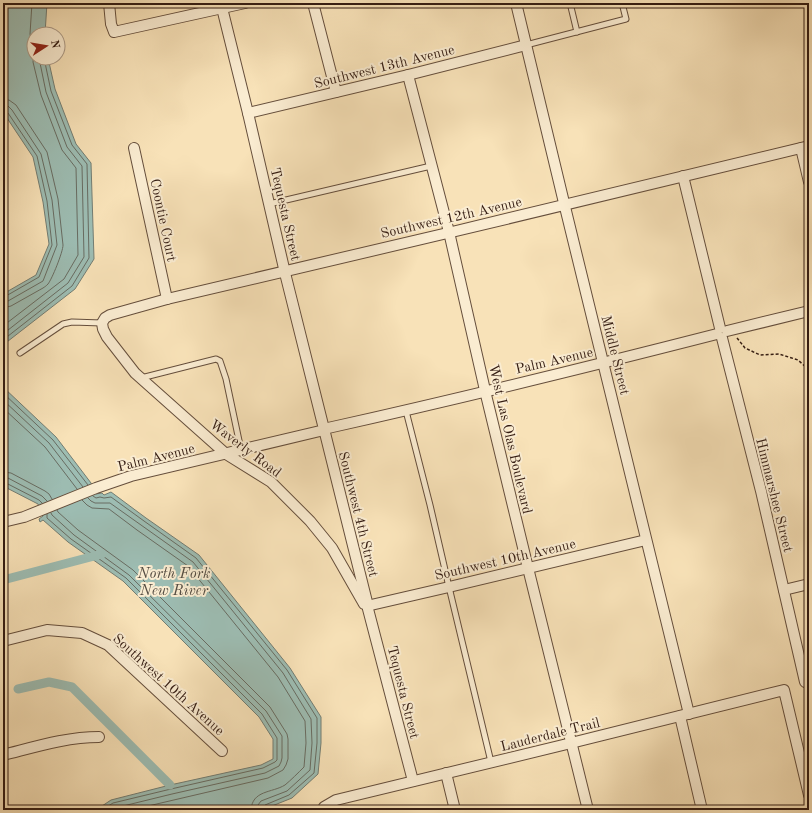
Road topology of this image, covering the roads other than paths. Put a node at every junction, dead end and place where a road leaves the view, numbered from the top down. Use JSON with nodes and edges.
{"nodes":[{"id":1,"x":109,"y":3,"type":"edge"},
{"id":2,"x":245,"y":3,"type":"edge"},
{"id":3,"x":313,"y":3,"type":"edge"},
{"id":4,"x":516,"y":3,"type":"edge"},
{"id":5,"x":570,"y":3,"type":"edge"},
{"id":6,"x":622,"y":3,"type":"edge"},
{"id":7,"x":222,"y":8,"type":"junction"},
{"id":8,"x":577,"y":32,"type":"junction"},
{"id":9,"x":526,"y":45,"type":"junction"},
{"id":10,"x":408,"y":75,"type":"junction"},
{"id":11,"x":336,"y":92,"type":"junction"},
{"id":12,"x":248,"y":113,"type":"junction"},
{"id":13,"x":805,"y":147,"type":"edge"},
{"id":14,"x":134,"y":148,"type":"dead end"},
{"id":15,"x":432,"y":166,"type":"junction"},
{"id":16,"x":682,"y":176,"type":"junction"},
{"id":17,"x":809,"y":182,"type":"edge"},
{"id":18,"x":270,"y":204,"type":"junction"},
{"id":19,"x":564,"y":205,"type":"junction"},
{"id":20,"x":449,"y":232,"type":"junction"},
{"id":21,"x":285,"y":271,"type":"junction"},
{"id":22,"x":167,"y":299,"type":"junction"},
{"id":23,"x":809,"y":311,"type":"edge"},
{"id":24,"x":102,"y":323,"type":"junction"},
{"id":25,"x":721,"y":333,"type":"junction"},
{"id":26,"x":20,"y":353,"type":"dead end"},
{"id":27,"x":603,"y":363,"type":"junction"},
{"id":28,"x":140,"y":378,"type":"junction"},
{"id":29,"x":485,"y":391,"type":"junction"},
{"id":30,"x":406,"y":411,"type":"junction"},
{"id":31,"x":324,"y":429,"type":"junction"},
{"id":32,"x":241,"y":450,"type":"junction"},
{"id":33,"x":226,"y":454,"type":"junction"},
{"id":34,"x":3,"y":522,"type":"edge"},
{"id":35,"x":646,"y":540,"type":"junction"},
{"id":36,"x":528,"y":568,"type":"junction"},
{"id":37,"x":809,"y":584,"type":"edge"},
{"id":38,"x":449,"y":587,"type":"junction"},
{"id":39,"x":784,"y":590,"type":"junction"},
{"id":40,"x":368,"y":605,"type":"junction"},
{"id":41,"x":3,"y":641,"type":"edge"},
{"id":42,"x":807,"y":682,"type":"edge"},
{"id":43,"x":685,"y":715,"type":"junction"},
{"id":44,"x":99,"y":736,"type":"dead end"},
{"id":45,"x":571,"y":743,"type":"junction"},
{"id":46,"x":222,"y":751,"type":"dead end"},
{"id":47,"x":3,"y":755,"type":"edge"},
{"id":48,"x":491,"y":762,"type":"junction"},
{"id":49,"x":446,"y":773,"type":"junction"},
{"id":50,"x":413,"y":781,"type":"junction"},
{"id":51,"x":809,"y":795,"type":"edge"},
{"id":52,"x":324,"y":809,"type":"edge"},
{"id":53,"x":455,"y":810,"type":"edge"},
{"id":54,"x":588,"y":810,"type":"edge"},
{"id":55,"x":702,"y":810,"type":"edge"}],
"edges":[{"from":1,"to":7,"type":"street"},
{"from":2,"to":7,"type":"street"},
{"from":3,"to":11,"type":"street"},
{"from":4,"to":9,"type":"street","name":"Middle Street"},
{"from":5,"to":8,"type":"lane"},
{"from":6,"to":8,"type":"lane"},
{"from":7,"to":12,"type":"street","name":"Tequesta Street"},
{"from":8,"to":9,"type":"lane"},
{"from":9,"to":10,"type":"street","name":"Southwest 13th Avenue"},
{"from":9,"to":19,"type":"street","name":"Middle Street"},
{"from":10,"to":11,"type":"street","name":"Southwest 13th Avenue"},
{"from":10,"to":15,"type":"street","name":"West Las Olas Boulevard"},
{"from":11,"to":12,"type":"street","name":"Southwest 13th Avenue"},
{"from":12,"to":18,"type":"street","name":"Tequesta Street"},
{"from":13,"to":16,"type":"street","name":"Southwest 12th Avenue"},
{"from":13,"to":17,"type":"street"},
{"from":14,"to":22,"type":"street","name":"Coontie Court"},
{"from":15,"to":18,"type":"lane"},
{"from":15,"to":20,"type":"street","name":"West Las Olas Boulevard"},
{"from":16,"to":19,"type":"street","name":"Southwest 12th Avenue"},
{"from":16,"to":25,"type":"street","name":"Himmarshee Street"},
{"from":18,"to":21,"type":"street","name":"Tequesta Street"},
{"from":19,"to":20,"type":"street","name":"Southwest 12th Avenue"},
{"from":19,"to":27,"type":"street","name":"Middle Street"},
{"from":20,"to":21,"type":"street","name":"Southwest 12th Avenue"},
{"from":20,"to":29,"type":"street","name":"West Las Olas Boulevard"},
{"from":21,"to":22,"type":"street","name":"Southwest 12th Avenue"},
{"from":21,"to":31,"type":"street","name":"Tequesta Street"},
{"from":22,"to":24,"type":"street","name":"Southwest 12th Avenue"},
{"from":23,"to":25,"type":"street","name":"Palm Avenue"},
{"from":24,"to":26,"type":"lane"},
{"from":24,"to":28,"type":"street","name":"Waverly Road"},
{"from":25,"to":27,"type":"street","name":"Palm Avenue"},
{"from":25,"to":39,"type":"street","name":"Himmarshee Street"},
{"from":27,"to":29,"type":"street","name":"Palm Avenue"},
{"from":27,"to":35,"type":"street","name":"Middle Street"},
{"from":28,"to":32,"type":"lane"},
{"from":28,"to":33,"type":"street","name":"Waverly Road"},
{"from":29,"to":30,"type":"street","name":"Palm Avenue"},
{"from":29,"to":36,"type":"street","name":"West Las Olas Boulevard"},
{"from":30,"to":31,"type":"street","name":"Palm Avenue"},
{"from":30,"to":38,"type":"lane"},
{"from":31,"to":32,"type":"street","name":"Palm Avenue"},
{"from":31,"to":40,"type":"street","name":"Southwest 4th Street"},
{"from":32,"to":33,"type":"street","name":"Palm Avenue"},
{"from":33,"to":34,"type":"street","name":"Palm Avenue"},
{"from":33,"to":40,"type":"street","name":"Waverly Road"},
{"from":35,"to":36,"type":"street","name":"Southwest 10th Avenue"},
{"from":35,"to":43,"type":"street","name":"Middle Street"},
{"from":36,"to":38,"type":"street","name":"Southwest 10th Avenue"},
{"from":36,"to":45,"type":"street","name":"West Las Olas Boulevard"},
{"from":37,"to":39,"type":"street"},
{"from":38,"to":40,"type":"street","name":"Southwest 10th Avenue"},
{"from":38,"to":48,"type":"lane"},
{"from":39,"to":42,"type":"street","name":"Himmarshee Street"},
{"from":40,"to":50,"type":"street","name":"Tequesta Street"},
{"from":41,"to":46,"type":"street","name":"Southwest 10th Avenue"},
{"from":43,"to":45,"type":"street","name":"Lauderdale Trail"},
{"from":43,"to":51,"type":"street","name":"Lauderdale Trail"},
{"from":43,"to":55,"type":"street","name":"Middle Street"},
{"from":44,"to":47,"type":"street"},
{"from":45,"to":48,"type":"street","name":"Lauderdale Trail"},
{"from":45,"to":54,"type":"street","name":"West Las Olas Boulevard"},
{"from":48,"to":49,"type":"street","name":"Lauderdale Trail"},
{"from":49,"to":50,"type":"street","name":"Lauderdale Trail"},
{"from":49,"to":53,"type":"street"},
{"from":50,"to":52,"type":"street","name":"Lauderdale Trail"}]}
